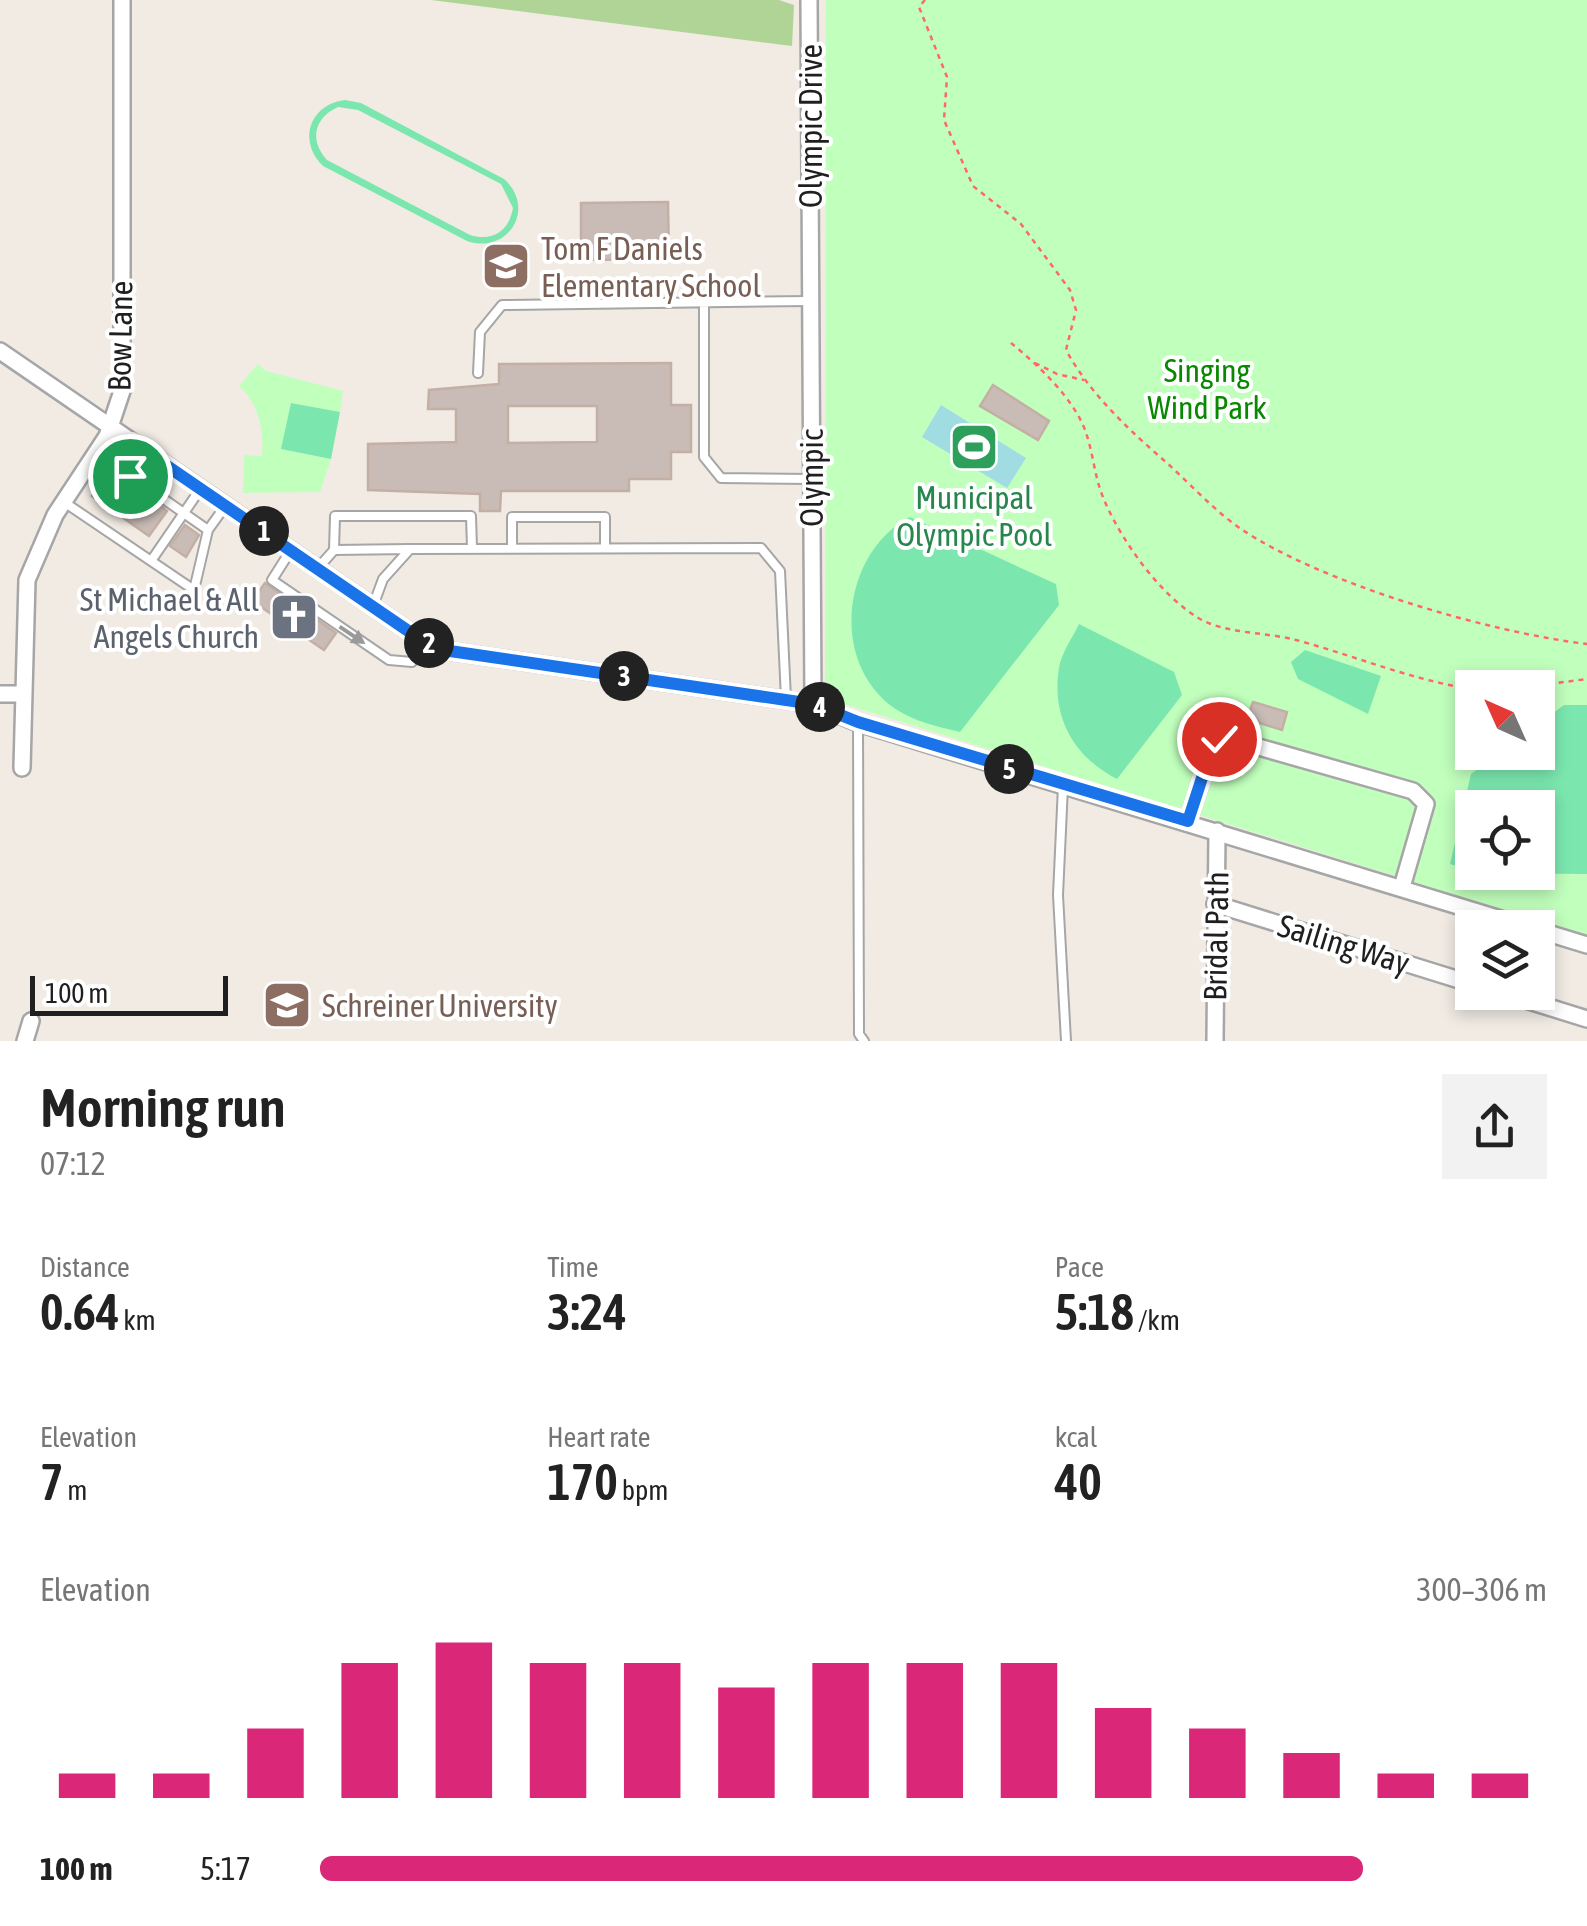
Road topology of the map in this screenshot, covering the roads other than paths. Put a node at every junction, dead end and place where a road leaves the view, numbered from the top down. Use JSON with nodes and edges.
{"nodes":[{"id":1,"x":122,"y":0,"type":"edge"},
{"id":2,"x":809,"y":0,"type":"edge"},
{"id":3,"x":810,"y":253,"type":"joint"},
{"id":4,"x":810,"y":301,"type":"junction"},
{"id":5,"x":704,"y":302,"type":"junction"},
{"id":6,"x":0,"y":351,"type":"edge"},
{"id":7,"x":478,"y":374,"type":"dead end"},
{"id":8,"x":111,"y":427,"type":"junction"},
{"id":9,"x":132,"y":442,"type":"junction"},
{"id":10,"x":812,"y":479,"type":"junction"},
{"id":11,"x":138,"y":482,"type":"dead end"},
{"id":12,"x":148,"y":488,"type":"dead end"},
{"id":13,"x":201,"y":488,"type":"junction"},
{"id":14,"x":64,"y":502,"type":"junction"},
{"id":15,"x":226,"y":506,"type":"junction"},
{"id":16,"x":184,"y":513,"type":"junction"},
{"id":17,"x":208,"y":530,"type":"junction"},
{"id":18,"x":410,"y":548,"type":"junction"},
{"id":19,"x":472,"y":548,"type":"junction"},
{"id":20,"x":512,"y":548,"type":"junction"},
{"id":21,"x":605,"y":548,"type":"junction"},
{"id":22,"x":291,"y":550,"type":"junction"},
{"id":23,"x":334,"y":550,"type":"junction"},
{"id":24,"x":152,"y":561,"type":"junction"},
{"id":25,"x":318,"y":568,"type":"junction"},
{"id":26,"x":373,"y":606,"type":"junction"},
{"id":27,"x":430,"y":644,"type":"junction"},
{"id":28,"x":0,"y":694,"type":"edge"},
{"id":29,"x":24,"y":694,"type":"junction"},
{"id":30,"x":786,"y":699,"type":"junction"},
{"id":31,"x":813,"y":704,"type":"junction"},
{"id":32,"x":858,"y":722,"type":"junction"},
{"id":33,"x":22,"y":768,"type":"dead end"},
{"id":34,"x":1064,"y":786,"type":"junction"},
{"id":35,"x":1188,"y":821,"type":"junction"},
{"id":36,"x":1217,"y":831,"type":"junction"},
{"id":37,"x":1402,"y":888,"type":"junction"},
{"id":38,"x":1215,"y":904,"type":"junction"},
{"id":39,"x":1472,"y":910,"type":"edge"},
{"id":40,"x":1555,"y":935,"type":"edge"},
{"id":41,"x":1587,"y":945,"type":"edge"},
{"id":42,"x":1455,"y":979,"type":"edge"},
{"id":43,"x":1555,"y":1010,"type":"edge"},
{"id":44,"x":1587,"y":1020,"type":"edge"},
{"id":45,"x":31,"y":1021,"type":"dead end"},
{"id":46,"x":25,"y":1041,"type":"edge"},
{"id":47,"x":864,"y":1041,"type":"edge"},
{"id":48,"x":1066,"y":1041,"type":"edge"},
{"id":49,"x":1214,"y":1041,"type":"edge"}],
"edges":[{"from":1,"to":8,"type":"street","name":"Bow Lane"},
{"from":2,"to":3,"type":"street","name":"Olympic Drive"},
{"from":3,"to":4,"type":"street","name":"Olympic"},
{"from":4,"to":5,"type":"lane"},
{"from":4,"to":10,"type":"street","name":"Olympic"},
{"from":5,"to":7,"type":"lane"},
{"from":5,"to":10,"type":"lane"},
{"from":6,"to":8,"type":"street"},
{"from":8,"to":9,"type":"street"},
{"from":8,"to":14,"type":"street","name":"Bow Lane"},
{"from":9,"to":11,"type":"lane"},
{"from":9,"to":13,"type":"street"},
{"from":10,"to":31,"type":"street","name":"Olympic"},
{"from":12,"to":16,"type":"lane"},
{"from":13,"to":15,"type":"street"},
{"from":13,"to":16,"type":"lane"},
{"from":14,"to":24,"type":"lane"},
{"from":14,"to":29,"type":"street","name":"Bow Lane"},
{"from":15,"to":17,"type":"lane"},
{"from":15,"to":22,"type":"street"},
{"from":16,"to":17,"type":"lane"},
{"from":16,"to":24,"type":"lane"},
{"from":17,"to":24,"type":"lane"},
{"from":18,"to":19,"type":"lane"},
{"from":18,"to":23,"type":"lane"},
{"from":18,"to":26,"type":"lane"},
{"from":19,"to":20,"type":"lane"},
{"from":19,"to":23,"type":"lane"},
{"from":20,"to":21,"type":"lane"},
{"from":20,"to":21,"type":"lane"},
{"from":21,"to":30,"type":"lane"},
{"from":22,"to":25,"type":"street"},
{"from":22,"to":27,"type":"lane","one_way":true},
{"from":23,"to":25,"type":"lane"},
{"from":25,"to":26,"type":"street"},
{"from":26,"to":27,"type":"street"},
{"from":27,"to":30,"type":"street"},
{"from":28,"to":29,"type":"street"},
{"from":29,"to":33,"type":"street","name":"Bow Lane"},
{"from":30,"to":31,"type":"street"},
{"from":31,"to":32,"type":"street"},
{"from":32,"to":34,"type":"street"},
{"from":32,"to":47,"type":"lane"},
{"from":34,"to":35,"type":"street"},
{"from":34,"to":48,"type":"lane"},
{"from":35,"to":36,"type":"street"},
{"from":35,"to":37,"type":"street"},
{"from":36,"to":37,"type":"street"},
{"from":36,"to":38,"type":"street","name":"Bridal Path"},
{"from":37,"to":39,"type":"street"},
{"from":38,"to":42,"type":"street","name":"Sailing Way"},
{"from":38,"to":49,"type":"street","name":"Bridal Path"},
{"from":40,"to":41,"type":"street"},
{"from":43,"to":44,"type":"street"},
{"from":45,"to":46,"type":"street"}]}
